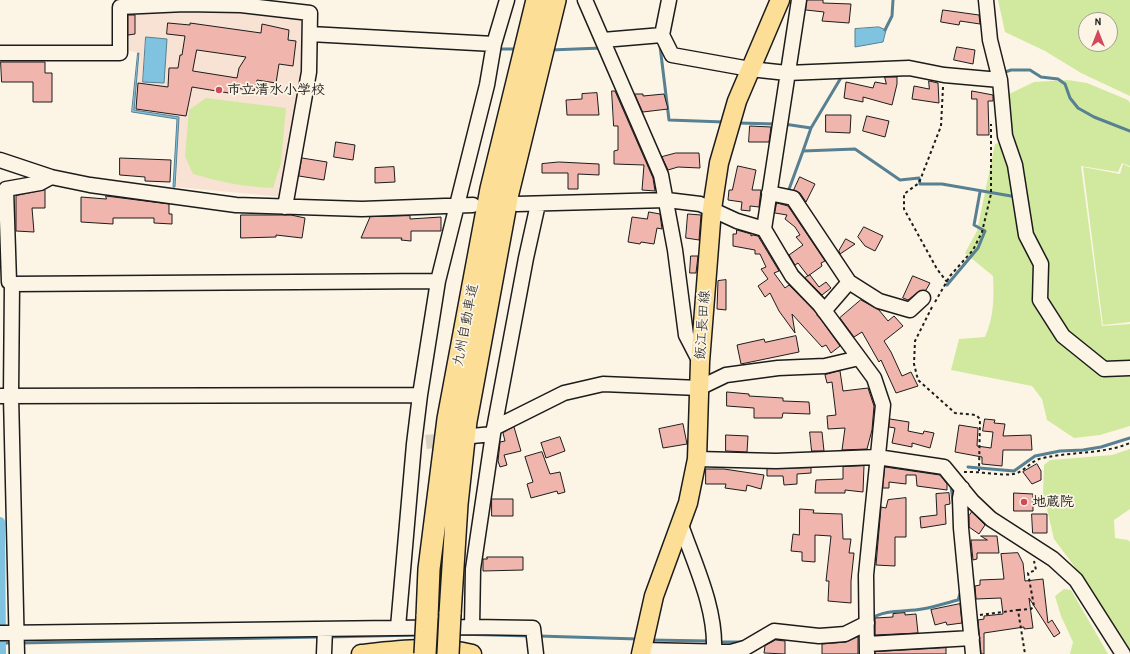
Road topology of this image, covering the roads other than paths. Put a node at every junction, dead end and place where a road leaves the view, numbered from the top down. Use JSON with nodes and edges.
{"nodes":[{"id":1,"x":507,"y":0,"type":"edge"},
{"id":2,"x":537,"y":0,"type":"edge"},
{"id":3,"x":555,"y":0,"type":"edge"},
{"id":4,"x":585,"y":0,"type":"edge"},
{"id":5,"x":669,"y":0,"type":"edge"},
{"id":6,"x":780,"y":0,"type":"edge"},
{"id":7,"x":799,"y":0,"type":"edge"},
{"id":8,"x":986,"y":0,"type":"edge"},
{"id":9,"x":185,"y":2,"type":"edge"},
{"id":10,"x":310,"y":34,"type":"junction"},
{"id":11,"x":662,"y":36,"type":"junction"},
{"id":12,"x":537,"y":40,"type":"junction"},
{"id":13,"x":603,"y":40,"type":"junction"},
{"id":14,"x":494,"y":44,"type":"junction"},
{"id":15,"x":0,"y":53,"type":"edge"},
{"id":16,"x":750,"y":69,"type":"junction"},
{"id":17,"x":787,"y":73,"type":"junction"},
{"id":18,"x":1000,"y":80,"type":"junction"},
{"id":19,"x":522,"y":96,"type":"junction"},
{"id":20,"x":1,"y":165,"type":"edge"},
{"id":21,"x":51,"y":177,"type":"junction"},
{"id":22,"x":769,"y":193,"type":"junction"},
{"id":23,"x":667,"y":200,"type":"junction"},
{"id":24,"x":517,"y":204,"type":"dead end"},
{"id":25,"x":538,"y":204,"type":"junction"},
{"id":26,"x":458,"y":205,"type":"junction"},
{"id":27,"x":473,"y":205,"type":"dead end"},
{"id":28,"x":285,"y":207,"type":"junction"},
{"id":29,"x":712,"y":209,"type":"junction"},
{"id":30,"x":764,"y":229,"type":"junction"},
{"id":31,"x":438,"y":281,"type":"junction"},
{"id":32,"x":849,"y":282,"type":"junction"},
{"id":33,"x":12,"y":284,"type":"junction"},
{"id":34,"x":923,"y":298,"type":"dead end"},
{"id":35,"x":824,"y":311,"type":"junction"},
{"id":36,"x":859,"y":358,"type":"junction"},
{"id":37,"x":700,"y":362,"type":"junction"},
{"id":38,"x":1130,"y":368,"type":"edge"},
{"id":39,"x":699,"y":388,"type":"junction"},
{"id":40,"x":420,"y":395,"type":"junction"},
{"id":41,"x":6,"y":396,"type":"edge"},
{"id":42,"x":493,"y":431,"type":"junction"},
{"id":43,"x":472,"y":436,"type":"dead end"},
{"id":44,"x":877,"y":458,"type":"junction"},
{"id":45,"x":697,"y":459,"type":"junction"},
{"id":46,"x":962,"y":488,"type":"junction"},
{"id":47,"x":681,"y":525,"type":"junction"},
{"id":48,"x":461,"y":619,"type":"junction"},
{"id":49,"x":867,"y":623,"type":"junction"},
{"id":50,"x":398,"y":627,"type":"junction"},
{"id":51,"x":325,"y":629,"type":"junction"},
{"id":52,"x":0,"y":633,"type":"edge"},
{"id":53,"x":16,"y":633,"type":"junction"},
{"id":54,"x":972,"y":638,"type":"junction"},
{"id":55,"x":867,"y":649,"type":"edge"},
{"id":56,"x":714,"y":651,"type":"junction"},
{"id":57,"x":642,"y":652,"type":"edge"},
{"id":58,"x":731,"y":653,"type":"edge"},
{"id":59,"x":17,"y":654,"type":"edge"},
{"id":60,"x":324,"y":654,"type":"edge"},
{"id":61,"x":362,"y":654,"type":"edge"},
{"id":62,"x":425,"y":654,"type":"edge"},
{"id":63,"x":448,"y":654,"type":"edge"},
{"id":64,"x":460,"y":654,"type":"edge"},
{"id":65,"x":472,"y":654,"type":"edge"},
{"id":66,"x":536,"y":654,"type":"edge"},
{"id":67,"x":974,"y":654,"type":"edge"},
{"id":68,"x":1123,"y":654,"type":"edge"}],
"edges":[{"from":1,"to":14,"type":"street"},
{"from":2,"to":12,"type":"highway","name":"九州自動車道"},
{"from":3,"to":12,"type":"highway","name":"九州自動車道"},
{"from":4,"to":13,"type":"street"},
{"from":5,"to":11,"type":"street"},
{"from":6,"to":16,"type":"main road","name":"飯江長田線"},
{"from":7,"to":17,"type":"street"},
{"from":8,"to":18,"type":"street"},
{"from":9,"to":10,"type":"street"},
{"from":9,"to":15,"type":"street"},
{"from":10,"to":14,"type":"street"},
{"from":10,"to":28,"type":"street"},
{"from":11,"to":13,"type":"street"},
{"from":11,"to":16,"type":"street"},
{"from":12,"to":19,"type":"highway","name":"九州自動車道"},
{"from":13,"to":23,"type":"street"},
{"from":14,"to":26,"type":"street"},
{"from":16,"to":17,"type":"street"},
{"from":16,"to":29,"type":"main road","name":"飯江長田線"},
{"from":17,"to":18,"type":"street"},
{"from":17,"to":22,"type":"street"},
{"from":18,"to":38,"type":"street"},
{"from":19,"to":48,"type":"highway","name":"九州自動車道"},
{"from":19,"to":62,"type":"highway","name":"九州自動車道","bridge":true},
{"from":20,"to":21,"type":"street"},
{"from":21,"to":28,"type":"street"},
{"from":21,"to":33,"type":"street"},
{"from":22,"to":30,"type":"street"},
{"from":22,"to":32,"type":"street"},
{"from":23,"to":25,"type":"street"},
{"from":23,"to":29,"type":"street"},
{"from":23,"to":37,"type":"street"},
{"from":24,"to":25,"type":"street"},
{"from":25,"to":42,"type":"street"},
{"from":26,"to":27,"type":"street"},
{"from":26,"to":28,"type":"street"},
{"from":26,"to":31,"type":"street"},
{"from":29,"to":30,"type":"street"},
{"from":29,"to":37,"type":"main road","name":"飯江長田線"},
{"from":30,"to":35,"type":"street"},
{"from":31,"to":33,"type":"street"},
{"from":31,"to":40,"type":"street"},
{"from":32,"to":34,"type":"street"},
{"from":32,"to":35,"type":"street"},
{"from":33,"to":41,"type":"street"},
{"from":35,"to":36,"type":"street"},
{"from":36,"to":39,"type":"street"},
{"from":36,"to":44,"type":"street"},
{"from":37,"to":39,"type":"main road","name":"飯江長田線"},
{"from":39,"to":42,"type":"street"},
{"from":39,"to":45,"type":"main road","name":"飯江長田線"},
{"from":40,"to":41,"type":"street"},
{"from":40,"to":50,"type":"street"},
{"from":41,"to":53,"type":"street"},
{"from":42,"to":43,"type":"street"},
{"from":42,"to":48,"type":"street"},
{"from":44,"to":45,"type":"street"},
{"from":44,"to":46,"type":"street"},
{"from":44,"to":49,"type":"street"},
{"from":45,"to":47,"type":"main road","name":"飯江長田線"},
{"from":46,"to":54,"type":"street"},
{"from":46,"to":68,"type":"street"},
{"from":47,"to":56,"type":"street"},
{"from":47,"to":57,"type":"main road","name":"飯江長田線"},
{"from":48,"to":50,"type":"street"},
{"from":48,"to":63,"type":"highway","name":"九州自動車道","bridge":true},
{"from":48,"to":64,"type":"highway"},
{"from":48,"to":66,"type":"street"},
{"from":49,"to":55,"type":"street"},
{"from":49,"to":58,"type":"street"},
{"from":50,"to":51,"type":"street"},
{"from":51,"to":53,"type":"street"},
{"from":51,"to":60,"type":"street"},
{"from":52,"to":53,"type":"street"},
{"from":53,"to":59,"type":"street"},
{"from":54,"to":55,"type":"street"},
{"from":54,"to":67,"type":"street"},
{"from":56,"to":57,"type":"street"},
{"from":56,"to":58,"type":"street"},
{"from":61,"to":65,"type":"main road"}]}
